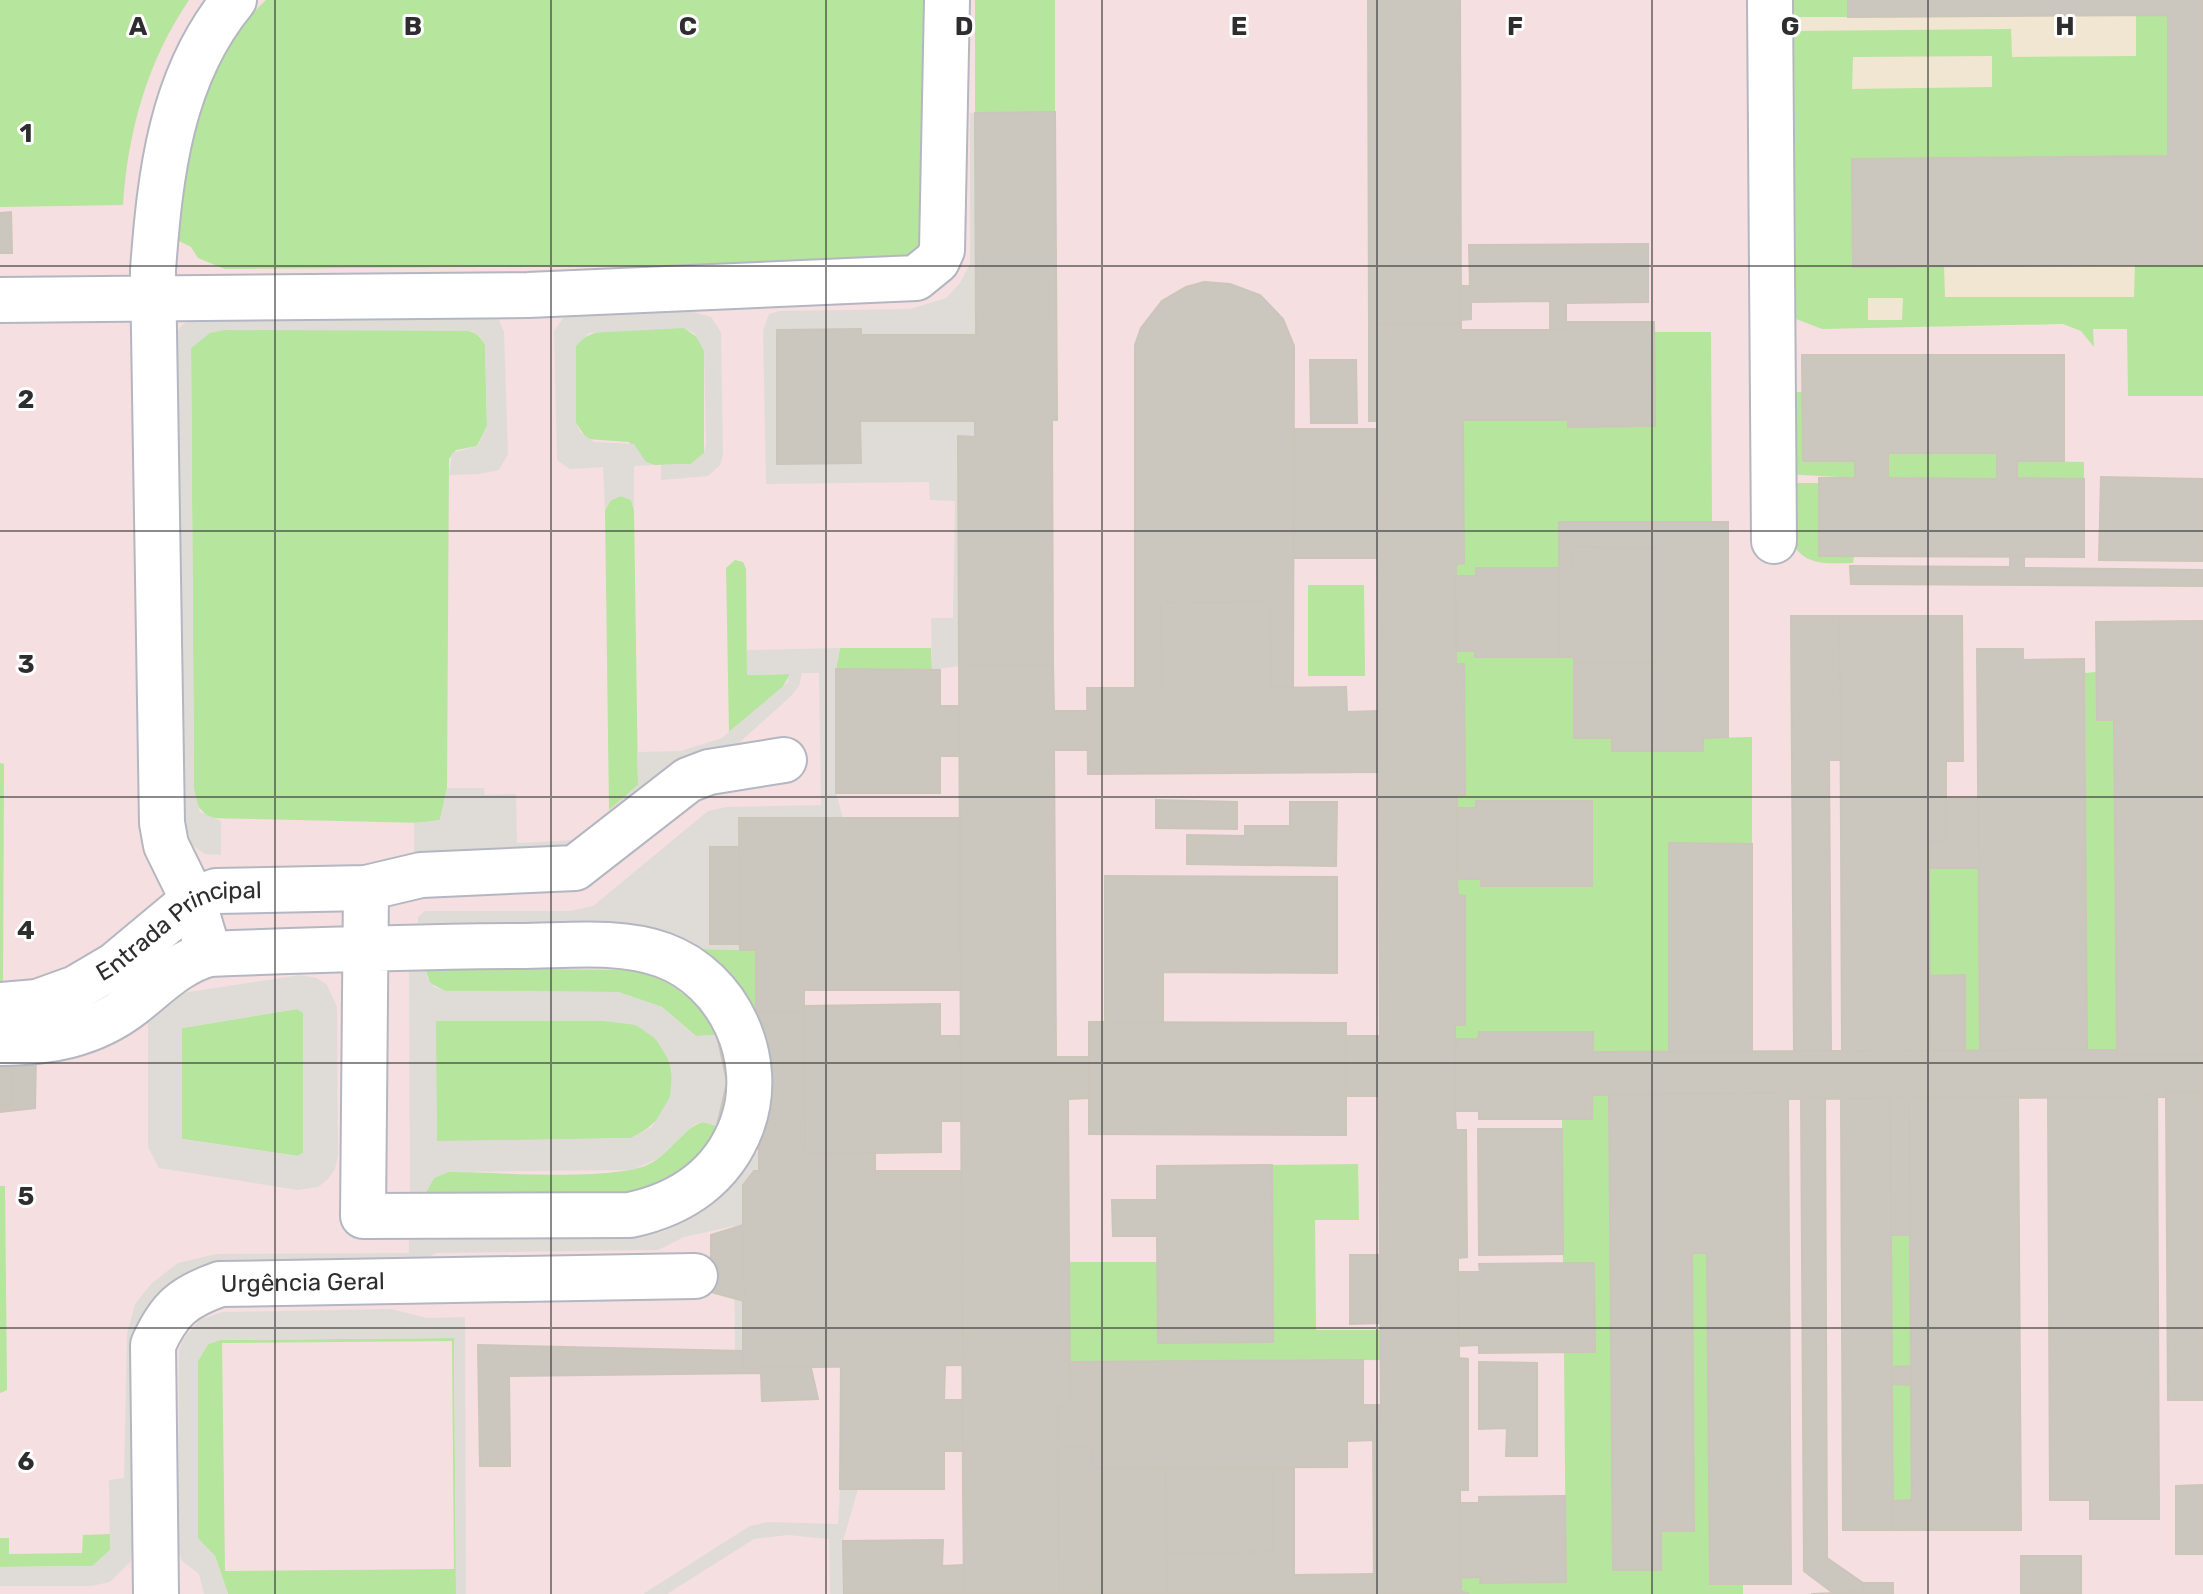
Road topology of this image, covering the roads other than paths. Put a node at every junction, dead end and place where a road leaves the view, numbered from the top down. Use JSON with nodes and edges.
{"nodes":[{"id":1,"x":234,"y":0,"type":"edge"},
{"id":2,"x":947,"y":0,"type":"edge"},
{"id":3,"x":1770,"y":0,"type":"edge"},
{"id":4,"x":0,"y":277,"type":"edge"},
{"id":5,"x":0,"y":300,"type":"edge"},
{"id":6,"x":62,"y":300,"type":"junction"},
{"id":7,"x":153,"y":301,"type":"junction"},
{"id":8,"x":0,"y":320,"type":"edge"},
{"id":9,"x":1774,"y":541,"type":"dead end"},
{"id":10,"x":366,"y":888,"type":"junction"},
{"id":11,"x":193,"y":900,"type":"junction"},
{"id":12,"x":365,"y":948,"type":"junction"},
{"id":13,"x":209,"y":954,"type":"junction"},
{"id":14,"x":0,"y":1005,"type":"edge"},
{"id":15,"x":0,"y":1043,"type":"edge"},
{"id":16,"x":695,"y":1276,"type":"dead end"},
{"id":17,"x":148,"y":1582,"type":"edge"}],
"edges":[{"from":1,"to":7,"type":"lane"},
{"from":2,"to":7,"type":"lane"},
{"from":3,"to":9,"type":"lane"},
{"from":4,"to":6,"type":"lane"},
{"from":5,"to":6,"type":"lane"},
{"from":6,"to":7,"type":"lane"},
{"from":6,"to":8,"type":"lane"},
{"from":7,"to":11,"type":"lane"},
{"from":10,"to":10,"type":"lane"},
{"from":10,"to":11,"type":"lane","name":"Entrada Principal"},
{"from":10,"to":12,"type":"lane"},
{"from":11,"to":13,"type":"lane"},
{"from":11,"to":14,"type":"lane","name":"Entrada Principal"},
{"from":12,"to":12,"type":"lane","name":"Entrada Principal"},
{"from":12,"to":13,"type":"lane","name":"Entrada Principal"},
{"from":13,"to":15,"type":"lane","name":"Entrada Principal"},
{"from":16,"to":17,"type":"lane","name":"Urgência Geral"}]}
